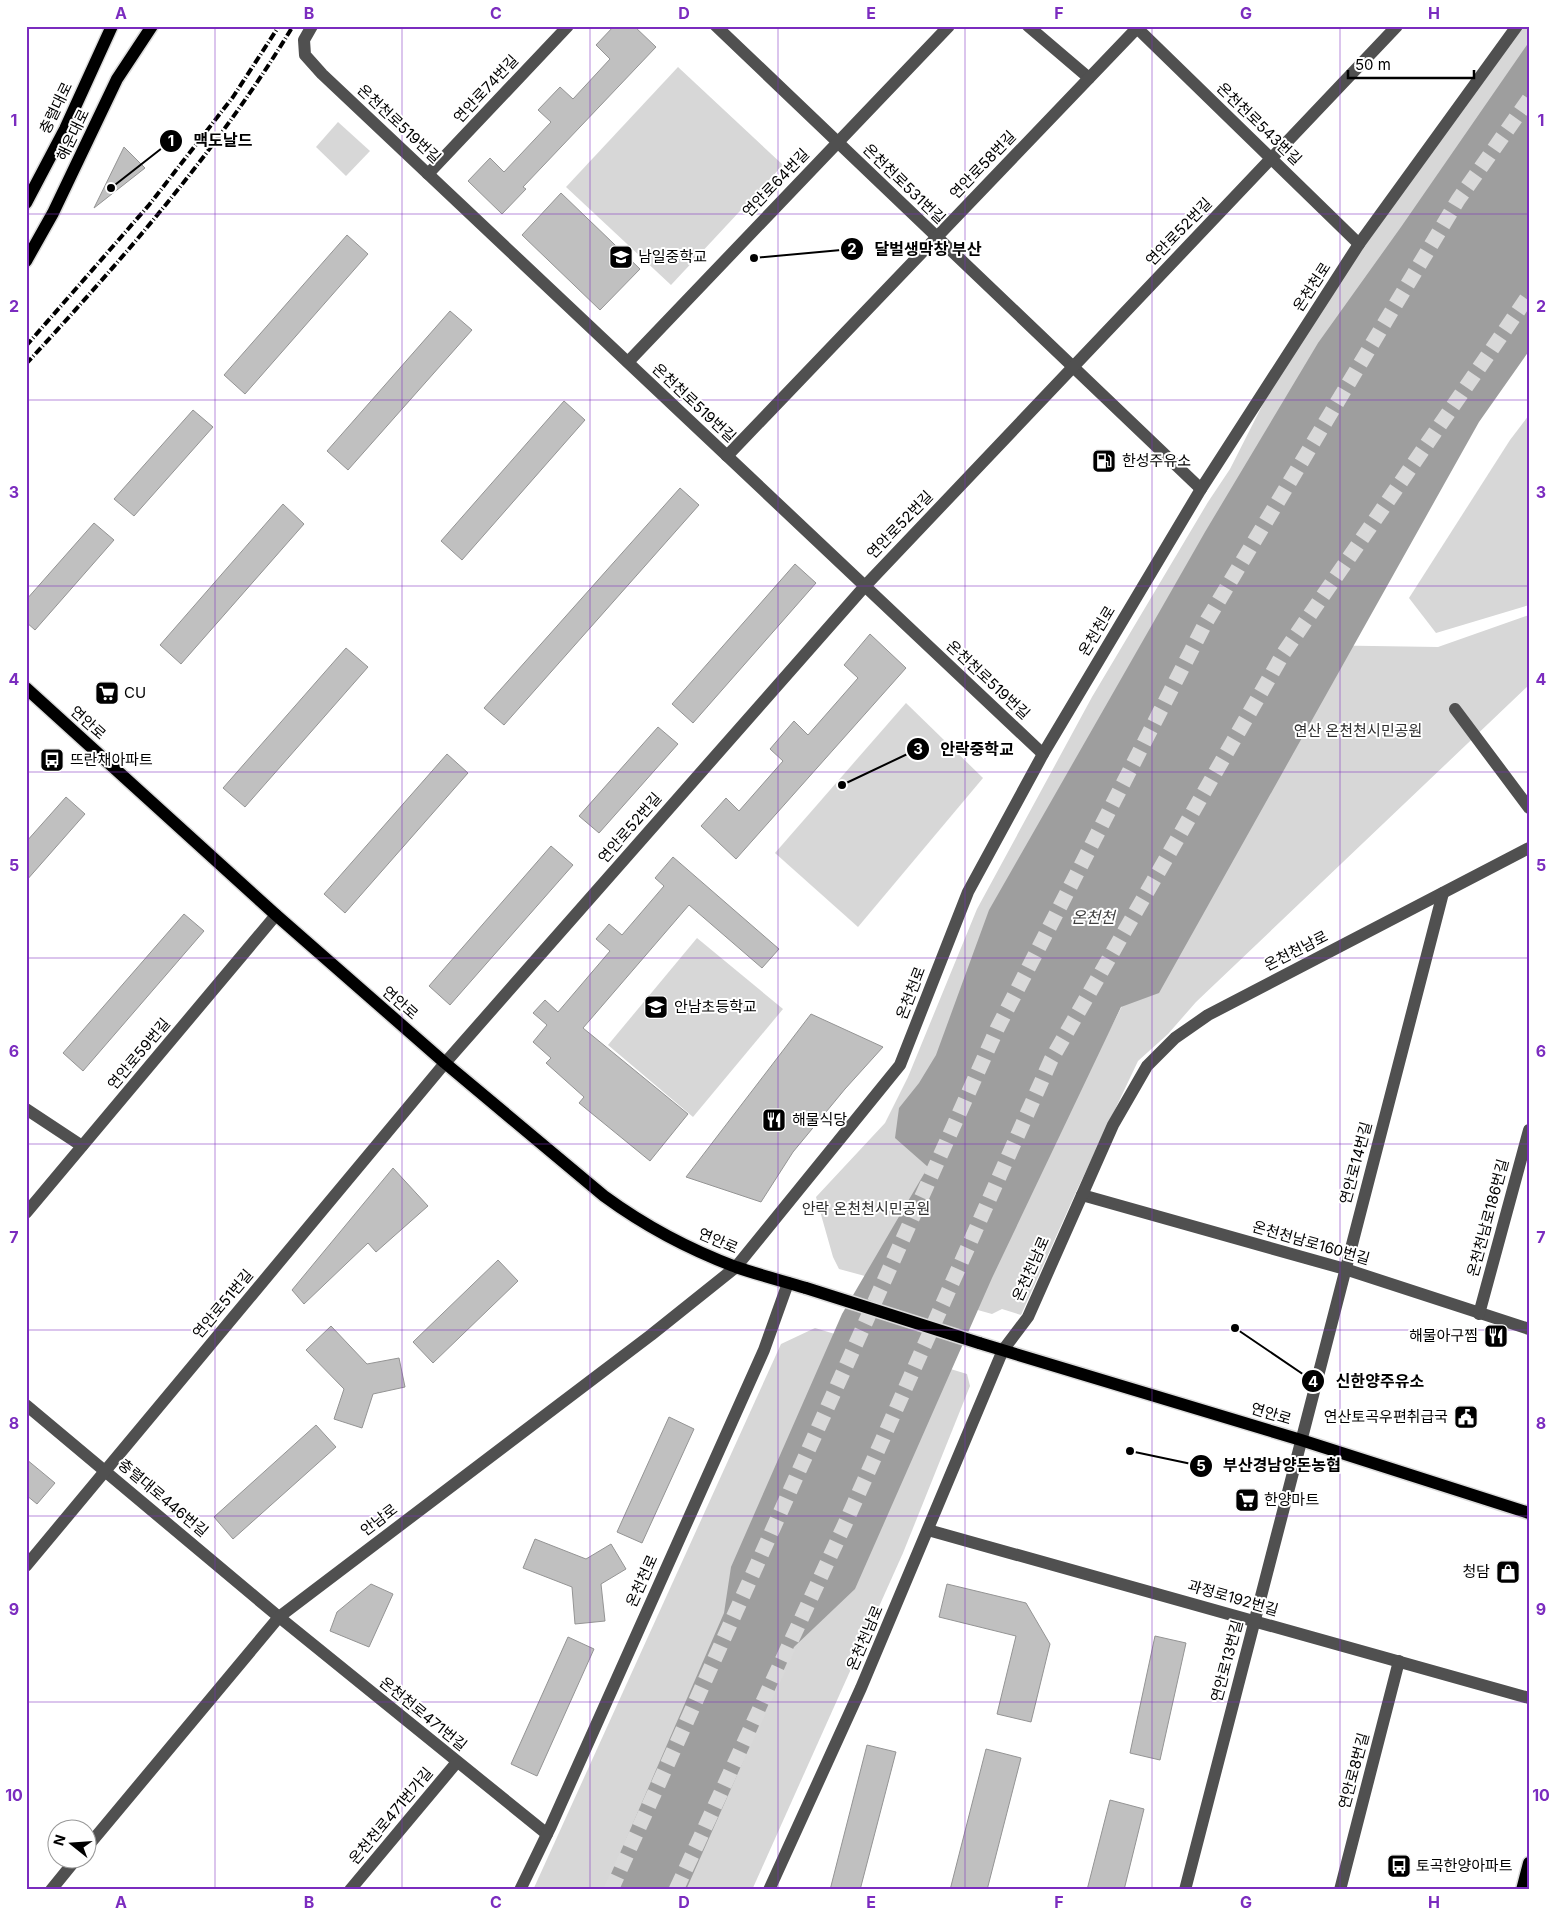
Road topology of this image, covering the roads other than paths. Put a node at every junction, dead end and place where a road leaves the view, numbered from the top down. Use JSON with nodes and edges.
{"nodes":[{"id":1,"x":112,"y":26,"type":"edge"},
{"id":2,"x":152,"y":26,"type":"edge"},
{"id":3,"x":312,"y":26,"type":"edge"},
{"id":4,"x":568,"y":26,"type":"edge"},
{"id":5,"x":716,"y":26,"type":"edge"},
{"id":6,"x":948,"y":26,"type":"edge"},
{"id":7,"x":1028,"y":26,"type":"edge"},
{"id":8,"x":1397,"y":26,"type":"edge"},
{"id":9,"x":1517,"y":26,"type":"edge"},
{"id":10,"x":1138,"y":27,"type":"edge"},
{"id":11,"x":1089,"y":78,"type":"junction"},
{"id":12,"x":838,"y":142,"type":"junction"},
{"id":13,"x":1271,"y":159,"type":"junction"},
{"id":14,"x":428,"y":174,"type":"junction"},
{"id":15,"x":26,"y":203,"type":"edge"},
{"id":16,"x":937,"y":237,"type":"junction"},
{"id":17,"x":1359,"y":244,"type":"junction"},
{"id":18,"x":26,"y":261,"type":"edge"},
{"id":19,"x":628,"y":362,"type":"junction"},
{"id":20,"x":1073,"y":367,"type":"junction"},
{"id":21,"x":727,"y":456,"type":"junction"},
{"id":22,"x":1201,"y":489,"type":"junction"},
{"id":23,"x":865,"y":586,"type":"junction"},
{"id":24,"x":26,"y":688,"type":"edge"},
{"id":25,"x":1455,"y":709,"type":"dead end"},
{"id":26,"x":1043,"y":754,"type":"junction"},
{"id":27,"x":1529,"y":808,"type":"edge"},
{"id":28,"x":1529,"y":848,"type":"edge"},
{"id":29,"x":1443,"y":893,"type":"junction"},
{"id":30,"x":276,"y":915,"type":"junction"},
{"id":31,"x":445,"y":1063,"type":"junction"},
{"id":32,"x":26,"y":1109,"type":"edge"},
{"id":33,"x":1529,"y":1130,"type":"edge"},
{"id":34,"x":82,"y":1146,"type":"junction"},
{"id":35,"x":1082,"y":1195,"type":"junction"},
{"id":36,"x":26,"y":1213,"type":"edge"},
{"id":37,"x":736,"y":1267,"type":"junction"},
{"id":38,"x":1346,"y":1269,"type":"junction"},
{"id":39,"x":790,"y":1283,"type":"junction"},
{"id":40,"x":1479,"y":1314,"type":"junction"},
{"id":41,"x":1529,"y":1329,"type":"edge"},
{"id":42,"x":1004,"y":1350,"type":"junction"},
{"id":43,"x":26,"y":1405,"type":"edge"},
{"id":44,"x":1301,"y":1440,"type":"junction"},
{"id":45,"x":105,"y":1471,"type":"junction"},
{"id":46,"x":1529,"y":1513,"type":"edge"},
{"id":47,"x":928,"y":1530,"type":"junction"},
{"id":48,"x":26,"y":1566,"type":"edge"},
{"id":49,"x":279,"y":1617,"type":"junction"},
{"id":50,"x":1254,"y":1621,"type":"junction"},
{"id":51,"x":1399,"y":1661,"type":"junction"},
{"id":52,"x":1529,"y":1698,"type":"edge"},
{"id":53,"x":456,"y":1762,"type":"junction"},
{"id":54,"x":98,"y":1834,"type":"edge"},
{"id":55,"x":547,"y":1834,"type":"junction"},
{"id":56,"x":1529,"y":1863,"type":"edge"},
{"id":57,"x":69,"y":1868,"type":"edge"},
{"id":58,"x":51,"y":1890,"type":"edge"},
{"id":59,"x":350,"y":1890,"type":"edge"},
{"id":60,"x":520,"y":1890,"type":"edge"},
{"id":61,"x":769,"y":1890,"type":"edge"},
{"id":62,"x":1185,"y":1890,"type":"edge"},
{"id":63,"x":1340,"y":1890,"type":"edge"},
{"id":64,"x":1522,"y":1890,"type":"edge"}],
"edges":[{"from":1,"to":15,"type":"main road","name":"충렬대로"},
{"from":2,"to":18,"type":"main road","name":"해운대로"},
{"from":3,"to":14,"type":"street","name":"온천천로519번길"},
{"from":4,"to":14,"type":"street","name":"연안로74번길"},
{"from":5,"to":12,"type":"street","name":"온천천로531번길"},
{"from":6,"to":12,"type":"street","name":"연안로64번길"},
{"from":7,"to":11,"type":"street"},
{"from":8,"to":13,"type":"street","name":"연안로52번길"},
{"from":9,"to":17,"type":"street","name":"온천천로"},
{"from":10,"to":11,"type":"street","name":"연안로58번길"},
{"from":10,"to":13,"type":"street","name":"온천천로543번길"},
{"from":11,"to":16,"type":"street","name":"연안로58번길"},
{"from":12,"to":16,"type":"street","name":"온천천로531번길"},
{"from":12,"to":19,"type":"street","name":"연안로64번길"},
{"from":13,"to":17,"type":"street","name":"온천천로543번길"},
{"from":13,"to":20,"type":"street","name":"연안로52번길"},
{"from":14,"to":19,"type":"street","name":"온천천로519번길"},
{"from":16,"to":20,"type":"street","name":"온천천로531번길"},
{"from":16,"to":21,"type":"street","name":"연안로58번길"},
{"from":17,"to":22,"type":"street","name":"온천천로"},
{"from":19,"to":21,"type":"street","name":"온천천로519번길"},
{"from":20,"to":22,"type":"street","name":"온천천로531번길"},
{"from":20,"to":23,"type":"street","name":"연안로52번길"},
{"from":21,"to":23,"type":"street","name":"온천천로519번길"},
{"from":22,"to":26,"type":"street","name":"온천천로"},
{"from":23,"to":26,"type":"street","name":"온천천로519번길"},
{"from":23,"to":31,"type":"street","name":"연안로52번길"},
{"from":24,"to":30,"type":"main road","name":"연안로"},
{"from":25,"to":27,"type":"street"},
{"from":26,"to":37,"type":"street","name":"온천천로"},
{"from":28,"to":29,"type":"street","name":"온천천남로"},
{"from":29,"to":35,"type":"street","name":"온천천남로"},
{"from":29,"to":38,"type":"street","name":"연안로14번길"},
{"from":30,"to":31,"type":"main road","name":"연안로"},
{"from":30,"to":34,"type":"street","name":"연안로59번길"},
{"from":31,"to":37,"type":"main road","name":"연안로"},
{"from":31,"to":45,"type":"street","name":"연안로51번길"},
{"from":32,"to":34,"type":"street"},
{"from":33,"to":40,"type":"street","name":"온천천남로186번길"},
{"from":34,"to":36,"type":"street","name":"연안로59번길"},
{"from":35,"to":38,"type":"street","name":"온천천남로160번길"},
{"from":35,"to":42,"type":"street","name":"온천천남로"},
{"from":37,"to":39,"type":"main road","name":"연안로"},
{"from":37,"to":49,"type":"street","name":"안남로"},
{"from":38,"to":40,"type":"street","name":"온천천남로160번길"},
{"from":38,"to":44,"type":"street","name":"연안로14번길"},
{"from":39,"to":42,"type":"main road","name":"연안로","bridge":true},
{"from":39,"to":55,"type":"street","name":"온천천로"},
{"from":40,"to":41,"type":"street","name":"온천천남로160번길"},
{"from":42,"to":44,"type":"main road","name":"연안로"},
{"from":42,"to":47,"type":"street","name":"온천천남로"},
{"from":43,"to":45,"type":"street","name":"충렬대로446번길"},
{"from":44,"to":46,"type":"main road","name":"연안로"},
{"from":44,"to":50,"type":"street","name":"연안로13번길"},
{"from":45,"to":48,"type":"street","name":"연안로51번길"},
{"from":45,"to":49,"type":"street","name":"충렬대로446번길"},
{"from":47,"to":50,"type":"street","name":"과정로192번길"},
{"from":47,"to":61,"type":"street","name":"온천천남로"},
{"from":49,"to":53,"type":"street","name":"온천천로471번길"},
{"from":49,"to":54,"type":"street","name":"안남로"},
{"from":50,"to":51,"type":"street","name":"과정로192번길"},
{"from":50,"to":62,"type":"street","name":"연안로13번길"},
{"from":51,"to":52,"type":"street","name":"과정로192번길"},
{"from":51,"to":63,"type":"street","name":"연안로8번길"},
{"from":53,"to":55,"type":"street","name":"온천천로471번길"},
{"from":53,"to":59,"type":"street","name":"온천천로471번가길"},
{"from":55,"to":60,"type":"street","name":"온천천로"},
{"from":56,"to":64,"type":"main road"},
{"from":57,"to":58,"type":"street"}]}
